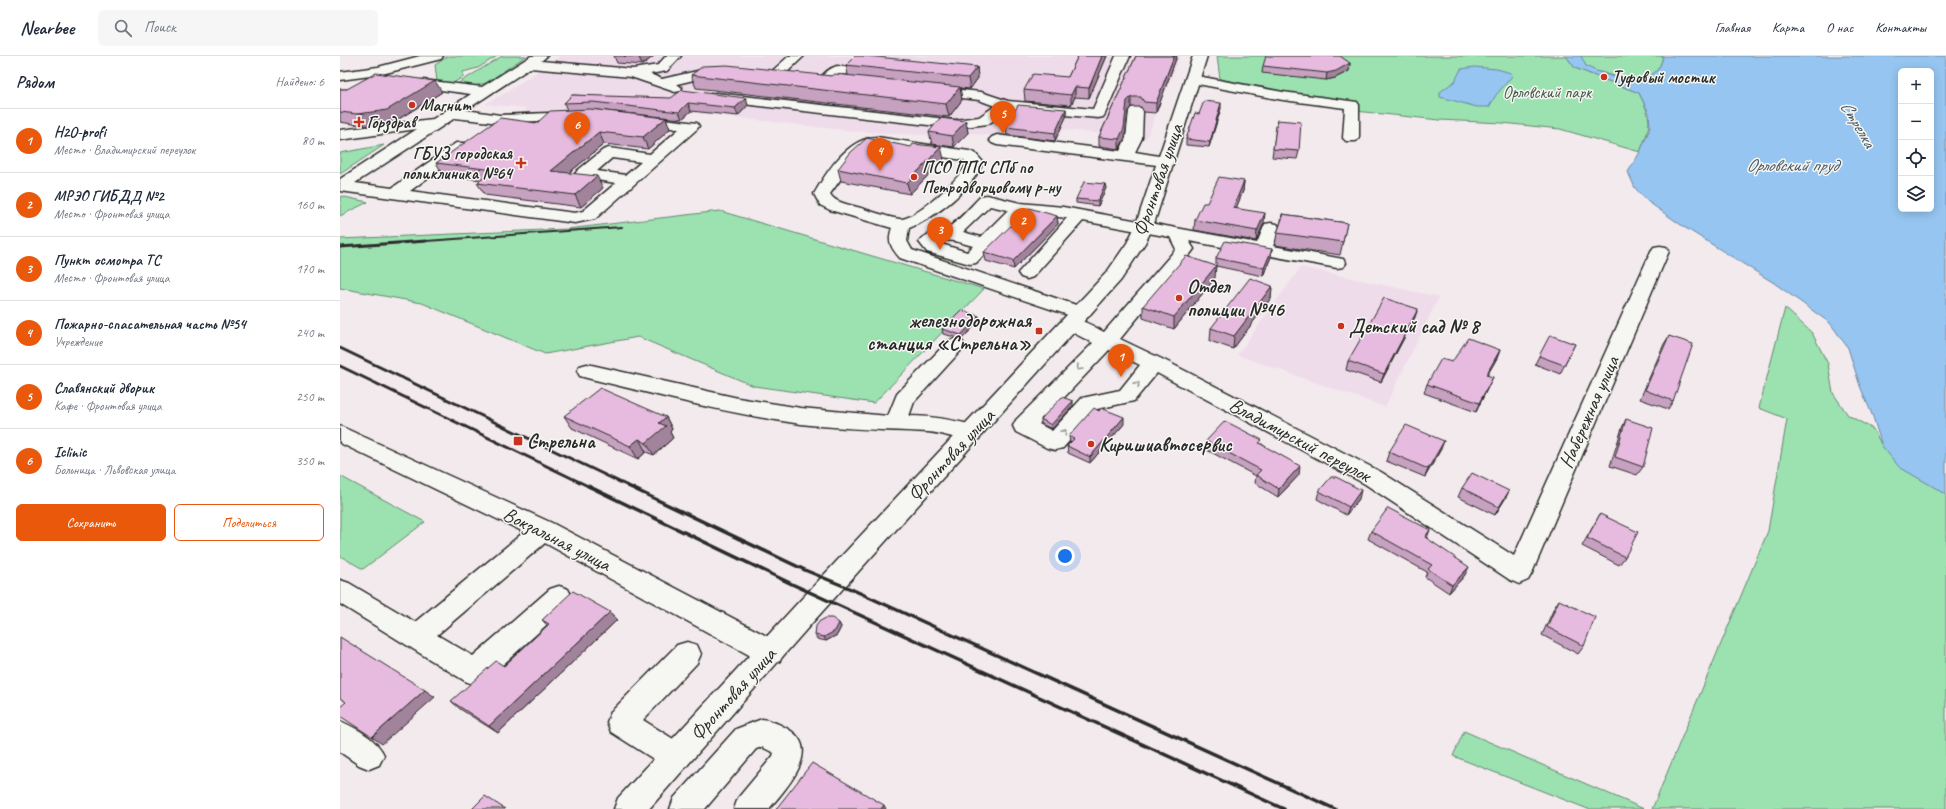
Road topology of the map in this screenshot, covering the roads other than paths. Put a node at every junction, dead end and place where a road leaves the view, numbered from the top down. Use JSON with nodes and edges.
{"nodes":[{"id":1,"x":436,"y":56,"type":"edge"},
{"id":2,"x":540,"y":56,"type":"edge"},
{"id":3,"x":591,"y":56,"type":"edge"},
{"id":4,"x":674,"y":56,"type":"edge"},
{"id":5,"x":797,"y":56,"type":"edge"},
{"id":6,"x":1123,"y":56,"type":"edge"},
{"id":7,"x":1200,"y":56,"type":"edge"},
{"id":8,"x":374,"y":59,"type":"dead end"},
{"id":9,"x":528,"y":64,"type":"junction"},
{"id":10,"x":575,"y":68,"type":"junction"},
{"id":11,"x":633,"y":73,"type":"junction"},
{"id":12,"x":738,"y":73,"type":"edge"},
{"id":13,"x":761,"y":73,"type":"edge"},
{"id":14,"x":355,"y":75,"type":"junction"},
{"id":15,"x":776,"y":75,"type":"junction"},
{"id":16,"x":340,"y":76,"type":"edge"},
{"id":17,"x":552,"y":76,"type":"dead end"},
{"id":18,"x":797,"y":77,"type":"edge"},
{"id":19,"x":855,"y":77,"type":"edge"},
{"id":20,"x":812,"y":78,"type":"edge"},
{"id":21,"x":1192,"y":79,"type":"junction"},
{"id":22,"x":662,"y":83,"type":"junction"},
{"id":23,"x":423,"y":84,"type":"edge"},
{"id":24,"x":919,"y":90,"type":"edge"},
{"id":25,"x":485,"y":92,"type":"junction"},
{"id":26,"x":689,"y":93,"type":"edge"},
{"id":27,"x":705,"y":95,"type":"edge"},
{"id":28,"x":1006,"y":105,"type":"junction"},
{"id":29,"x":1136,"y":111,"type":"dead end"},
{"id":30,"x":452,"y":113,"type":"junction"},
{"id":31,"x":589,"y":116,"type":"edge"},
{"id":32,"x":500,"y":119,"type":"junction"},
{"id":33,"x":626,"y":119,"type":"edge"},
{"id":34,"x":437,"y":122,"type":"junction"},
{"id":35,"x":340,"y":135,"type":"edge"},
{"id":36,"x":1351,"y":138,"type":"dead end"},
{"id":37,"x":997,"y":140,"type":"dead end"},
{"id":38,"x":1125,"y":156,"type":"junction"},
{"id":39,"x":654,"y":159,"type":"junction"},
{"id":40,"x":1165,"y":161,"type":"junction"},
{"id":41,"x":630,"y":180,"type":"junction"},
{"id":42,"x":340,"y":186,"type":"edge"},
{"id":43,"x":394,"y":194,"type":"junction"},
{"id":44,"x":1020,"y":208,"type":"junction"},
{"id":45,"x":1078,"y":216,"type":"junction"},
{"id":46,"x":902,"y":225,"type":"junction"},
{"id":47,"x":1144,"y":226,"type":"junction"},
{"id":48,"x":1271,"y":228,"type":"dead end"},
{"id":49,"x":1176,"y":233,"type":"junction"},
{"id":50,"x":951,"y":234,"type":"junction"},
{"id":51,"x":985,"y":244,"type":"junction"},
{"id":52,"x":1263,"y":250,"type":"junction"},
{"id":53,"x":1660,"y":251,"type":"dead end"},
{"id":54,"x":1337,"y":263,"type":"dead end"},
{"id":55,"x":1027,"y":273,"type":"dead end"},
{"id":56,"x":1076,"y":319,"type":"junction"},
{"id":57,"x":1106,"y":340,"type":"junction"},
{"id":58,"x":955,"y":346,"type":"dead end"},
{"id":59,"x":1153,"y":364,"type":"junction"},
{"id":60,"x":587,"y":371,"type":"dead end"},
{"id":61,"x":895,"y":424,"type":"junction"},
{"id":62,"x":971,"y":433,"type":"junction"},
{"id":63,"x":340,"y":434,"type":"edge"},
{"id":64,"x":543,"y":530,"type":"junction"},
{"id":65,"x":1519,"y":573,"type":"joint"},
{"id":66,"x":558,"y":597,"type":"dead end"},
{"id":67,"x":343,"y":598,"type":"edge"},
{"id":68,"x":416,"y":637,"type":"junction"},
{"id":69,"x":770,"y":652,"type":"junction"},
{"id":70,"x":687,"y":654,"type":"dead end"},
{"id":71,"x":340,"y":735,"type":"edge"},
{"id":72,"x":369,"y":755,"type":"dead end"},
{"id":73,"x":676,"y":757,"type":"junction"},
{"id":74,"x":629,"y":809,"type":"edge"},
{"id":75,"x":685,"y":809,"type":"edge"},
{"id":76,"x":749,"y":809,"type":"edge"}],
"edges":[{"from":1,"to":14,"type":"street"},
{"from":2,"to":9,"type":"street"},
{"from":3,"to":10,"type":"street"},
{"from":4,"to":11,"type":"street"},
{"from":5,"to":15,"type":"street"},
{"from":6,"to":28,"type":"street"},
{"from":7,"to":21,"type":"street","name":"Фронтовая улица"},
{"from":8,"to":14,"type":"street"},
{"from":9,"to":10,"type":"street"},
{"from":9,"to":25,"type":"street"},
{"from":10,"to":11,"type":"street"},
{"from":10,"to":17,"type":"street"},
{"from":11,"to":22,"type":"street"},
{"from":12,"to":22,"type":"street"},
{"from":13,"to":15,"type":"street"},
{"from":14,"to":16,"type":"street"},
{"from":15,"to":18,"type":"street"},
{"from":19,"to":20,"type":"street"},
{"from":21,"to":36,"type":"street"},
{"from":21,"to":40,"type":"street","name":"Фронтовая улица"},
{"from":22,"to":26,"type":"street"},
{"from":23,"to":25,"type":"street"},
{"from":24,"to":28,"type":"street"},
{"from":25,"to":30,"type":"street"},
{"from":27,"to":28,"type":"street"},
{"from":29,"to":38,"type":"street"},
{"from":30,"to":32,"type":"street"},
{"from":30,"to":34,"type":"street"},
{"from":31,"to":32,"type":"street"},
{"from":32,"to":43,"type":"street"},
{"from":33,"to":39,"type":"street"},
{"from":34,"to":35,"type":"street"},
{"from":34,"to":42,"type":"street"},
{"from":37,"to":38,"type":"street"},
{"from":38,"to":40,"type":"street"},
{"from":39,"to":41,"type":"street"},
{"from":39,"to":41,"type":"street"},
{"from":40,"to":47,"type":"street","name":"Фронтовая улица"},
{"from":41,"to":43,"type":"street"},
{"from":42,"to":43,"type":"street"},
{"from":44,"to":45,"type":"street"},
{"from":44,"to":50,"type":"street"},
{"from":44,"to":51,"type":"street"},
{"from":45,"to":47,"type":"street"},
{"from":45,"to":55,"type":"street"},
{"from":46,"to":46,"type":"street"},
{"from":46,"to":56,"type":"street","name":"Владимирский переулок"},
{"from":47,"to":49,"type":"street"},
{"from":47,"to":56,"type":"street","name":"Фронтовая улица"},
{"from":48,"to":52,"type":"street"},
{"from":49,"to":52,"type":"street"},
{"from":49,"to":57,"type":"street"},
{"from":50,"to":51,"type":"street"},
{"from":50,"to":51,"type":"street"},
{"from":52,"to":54,"type":"street"},
{"from":53,"to":65,"type":"street","name":"Набережная улица"},
{"from":56,"to":57,"type":"street","name":"Владимирский переулок"},
{"from":56,"to":62,"type":"street","name":"Фронтовая улица"},
{"from":57,"to":59,"type":"street","name":"Владимирский переулок"},
{"from":57,"to":59,"type":"street","one_way":true},
{"from":58,"to":61,"type":"street"},
{"from":59,"to":65,"type":"street","name":"Владимирский переулок"},
{"from":60,"to":61,"type":"street"},
{"from":61,"to":62,"type":"street"},
{"from":62,"to":69,"type":"street","name":"Фронтовая улица"},
{"from":63,"to":64,"type":"street","name":"Вокзальная улица"},
{"from":64,"to":68,"type":"street"},
{"from":64,"to":69,"type":"street","name":"Вокзальная улица"},
{"from":66,"to":68,"type":"street"},
{"from":67,"to":68,"type":"street"},
{"from":69,"to":73,"type":"street","name":"Фронтовая улица"},
{"from":70,"to":73,"type":"street"},
{"from":71,"to":72,"type":"street"},
{"from":73,"to":74,"type":"street","name":"Фронтовая улица"},
{"from":75,"to":76,"type":"street"}]}
